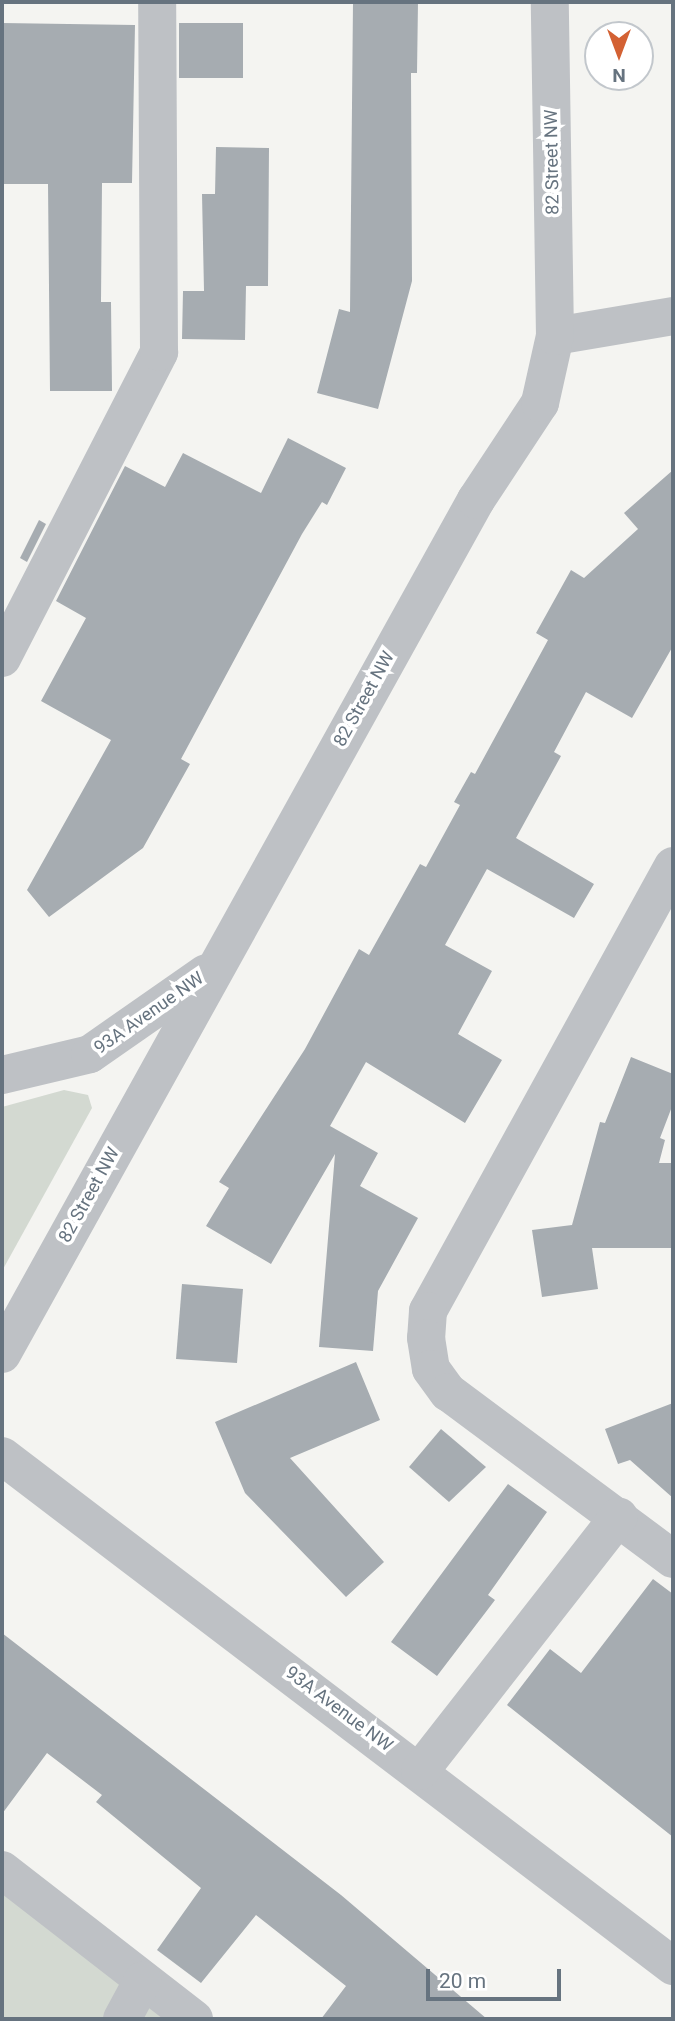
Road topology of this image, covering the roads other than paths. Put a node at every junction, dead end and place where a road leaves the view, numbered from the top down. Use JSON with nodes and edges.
{"nodes":[{"id":1,"x":157,"y":2,"type":"edge"},
{"id":2,"x":550,"y":2,"type":"edge"},
{"id":3,"x":673,"y":316,"type":"edge"},
{"id":4,"x":555,"y":336,"type":"junction"},
{"id":5,"x":2,"y":658,"type":"edge"},
{"id":6,"x":673,"y":866,"type":"edge"},
{"id":7,"x":214,"y":967,"type":"junction"},
{"id":8,"x":2,"y":1075,"type":"edge"},
{"id":9,"x":2,"y":1354,"type":"edge"},
{"id":10,"x":2,"y":1456,"type":"edge"},
{"id":11,"x":619,"y":1516,"type":"junction"},
{"id":12,"x":673,"y":1559,"type":"edge"},
{"id":13,"x":420,"y":1771,"type":"junction"},
{"id":14,"x":2,"y":1870,"type":"edge"},
{"id":15,"x":673,"y":1966,"type":"edge"},
{"id":16,"x":143,"y":1980,"type":"junction"},
{"id":17,"x":122,"y":2019,"type":"edge"},
{"id":18,"x":194,"y":2019,"type":"edge"}],
"edges":[{"from":1,"to":5,"type":"street"},
{"from":2,"to":4,"type":"street","name":"82 Street NW"},
{"from":3,"to":4,"type":"street"},
{"from":4,"to":7,"type":"street","name":"82 Street NW"},
{"from":6,"to":11,"type":"street"},
{"from":7,"to":8,"type":"street","name":"93A Avenue NW"},
{"from":7,"to":9,"type":"street","name":"82 Street NW"},
{"from":10,"to":13,"type":"street","name":"93A Avenue NW"},
{"from":11,"to":12,"type":"street"},
{"from":11,"to":13,"type":"street"},
{"from":13,"to":15,"type":"street","name":"93A Avenue NW"},
{"from":14,"to":16,"type":"street"},
{"from":16,"to":17,"type":"street"},
{"from":16,"to":18,"type":"street"}]}
